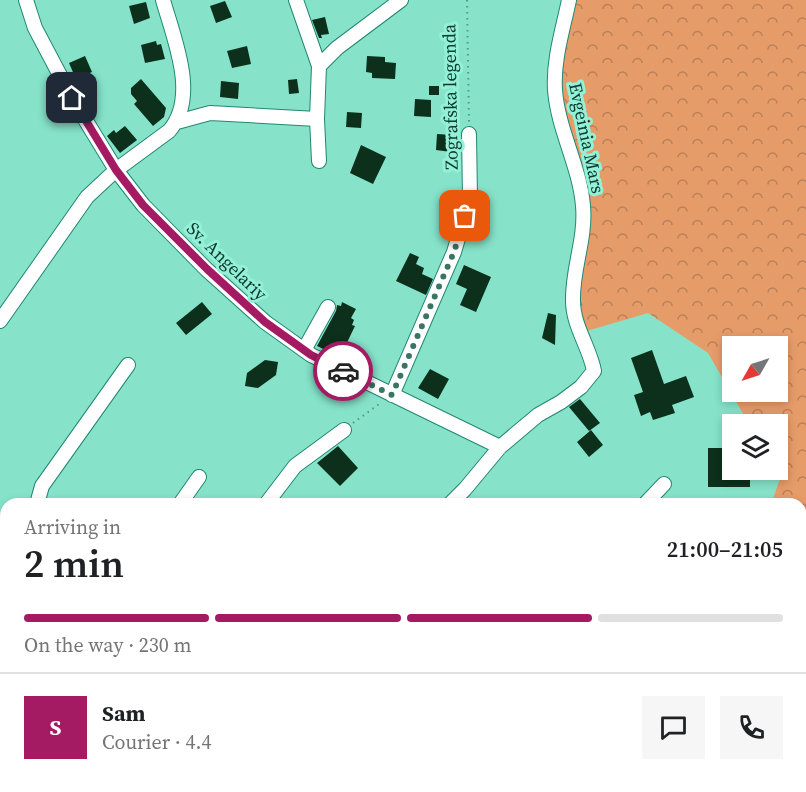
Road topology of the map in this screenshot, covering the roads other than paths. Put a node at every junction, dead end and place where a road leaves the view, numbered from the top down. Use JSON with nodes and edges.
{"nodes":[{"id":1,"x":26,"y":0,"type":"edge"},
{"id":2,"x":163,"y":0,"type":"edge"},
{"id":3,"x":296,"y":0,"type":"edge"},
{"id":4,"x":401,"y":0,"type":"edge"},
{"id":5,"x":570,"y":0,"type":"edge"},
{"id":6,"x":319,"y":66,"type":"junction"},
{"id":7,"x":317,"y":118,"type":"junction"},
{"id":8,"x":177,"y":122,"type":"junction"},
{"id":9,"x":469,"y":134,"type":"road end"},
{"id":10,"x":319,"y":161,"type":"dead end"},
{"id":11,"x":116,"y":170,"type":"junction"},
{"id":12,"x":328,"y":307,"type":"dead end"},
{"id":13,"x":0,"y":321,"type":"edge"},
{"id":14,"x":304,"y":350,"type":"junction"},
{"id":15,"x":129,"y":364,"type":"dead end"},
{"id":16,"x":392,"y":395,"type":"junction"},
{"id":17,"x":344,"y":430,"type":"road end"},
{"id":18,"x":500,"y":447,"type":"junction"},
{"id":19,"x":199,"y":477,"type":"dead end"},
{"id":20,"x":664,"y":484,"type":"dead end"},
{"id":21,"x":39,"y":498,"type":"edge"},
{"id":22,"x":184,"y":498,"type":"edge"},
{"id":23,"x":271,"y":498,"type":"edge"},
{"id":24,"x":456,"y":498,"type":"edge"},
{"id":25,"x":651,"y":498,"type":"edge"}],
"edges":[{"from":1,"to":11,"type":"street","name":"Sv. Angelariy"},
{"from":2,"to":8,"type":"street"},
{"from":3,"to":6,"type":"street"},
{"from":4,"to":6,"type":"street"},
{"from":5,"to":18,"type":"street","name":"Evgeinia Mars"},
{"from":6,"to":7,"type":"street"},
{"from":7,"to":8,"type":"street"},
{"from":7,"to":10,"type":"street"},
{"from":8,"to":11,"type":"street"},
{"from":9,"to":16,"type":"street","name":"Zografska legenda"},
{"from":11,"to":13,"type":"street"},
{"from":11,"to":14,"type":"street","name":"Sv. Angelariy"},
{"from":12,"to":14,"type":"street"},
{"from":14,"to":16,"type":"street","name":"Sv. Angelariy"},
{"from":15,"to":21,"type":"street"},
{"from":16,"to":18,"type":"street","name":"Sv. Angelariy"},
{"from":17,"to":23,"type":"street"},
{"from":18,"to":24,"type":"street","name":"Evgeinia Mars"},
{"from":19,"to":22,"type":"street"},
{"from":20,"to":25,"type":"street"}]}
